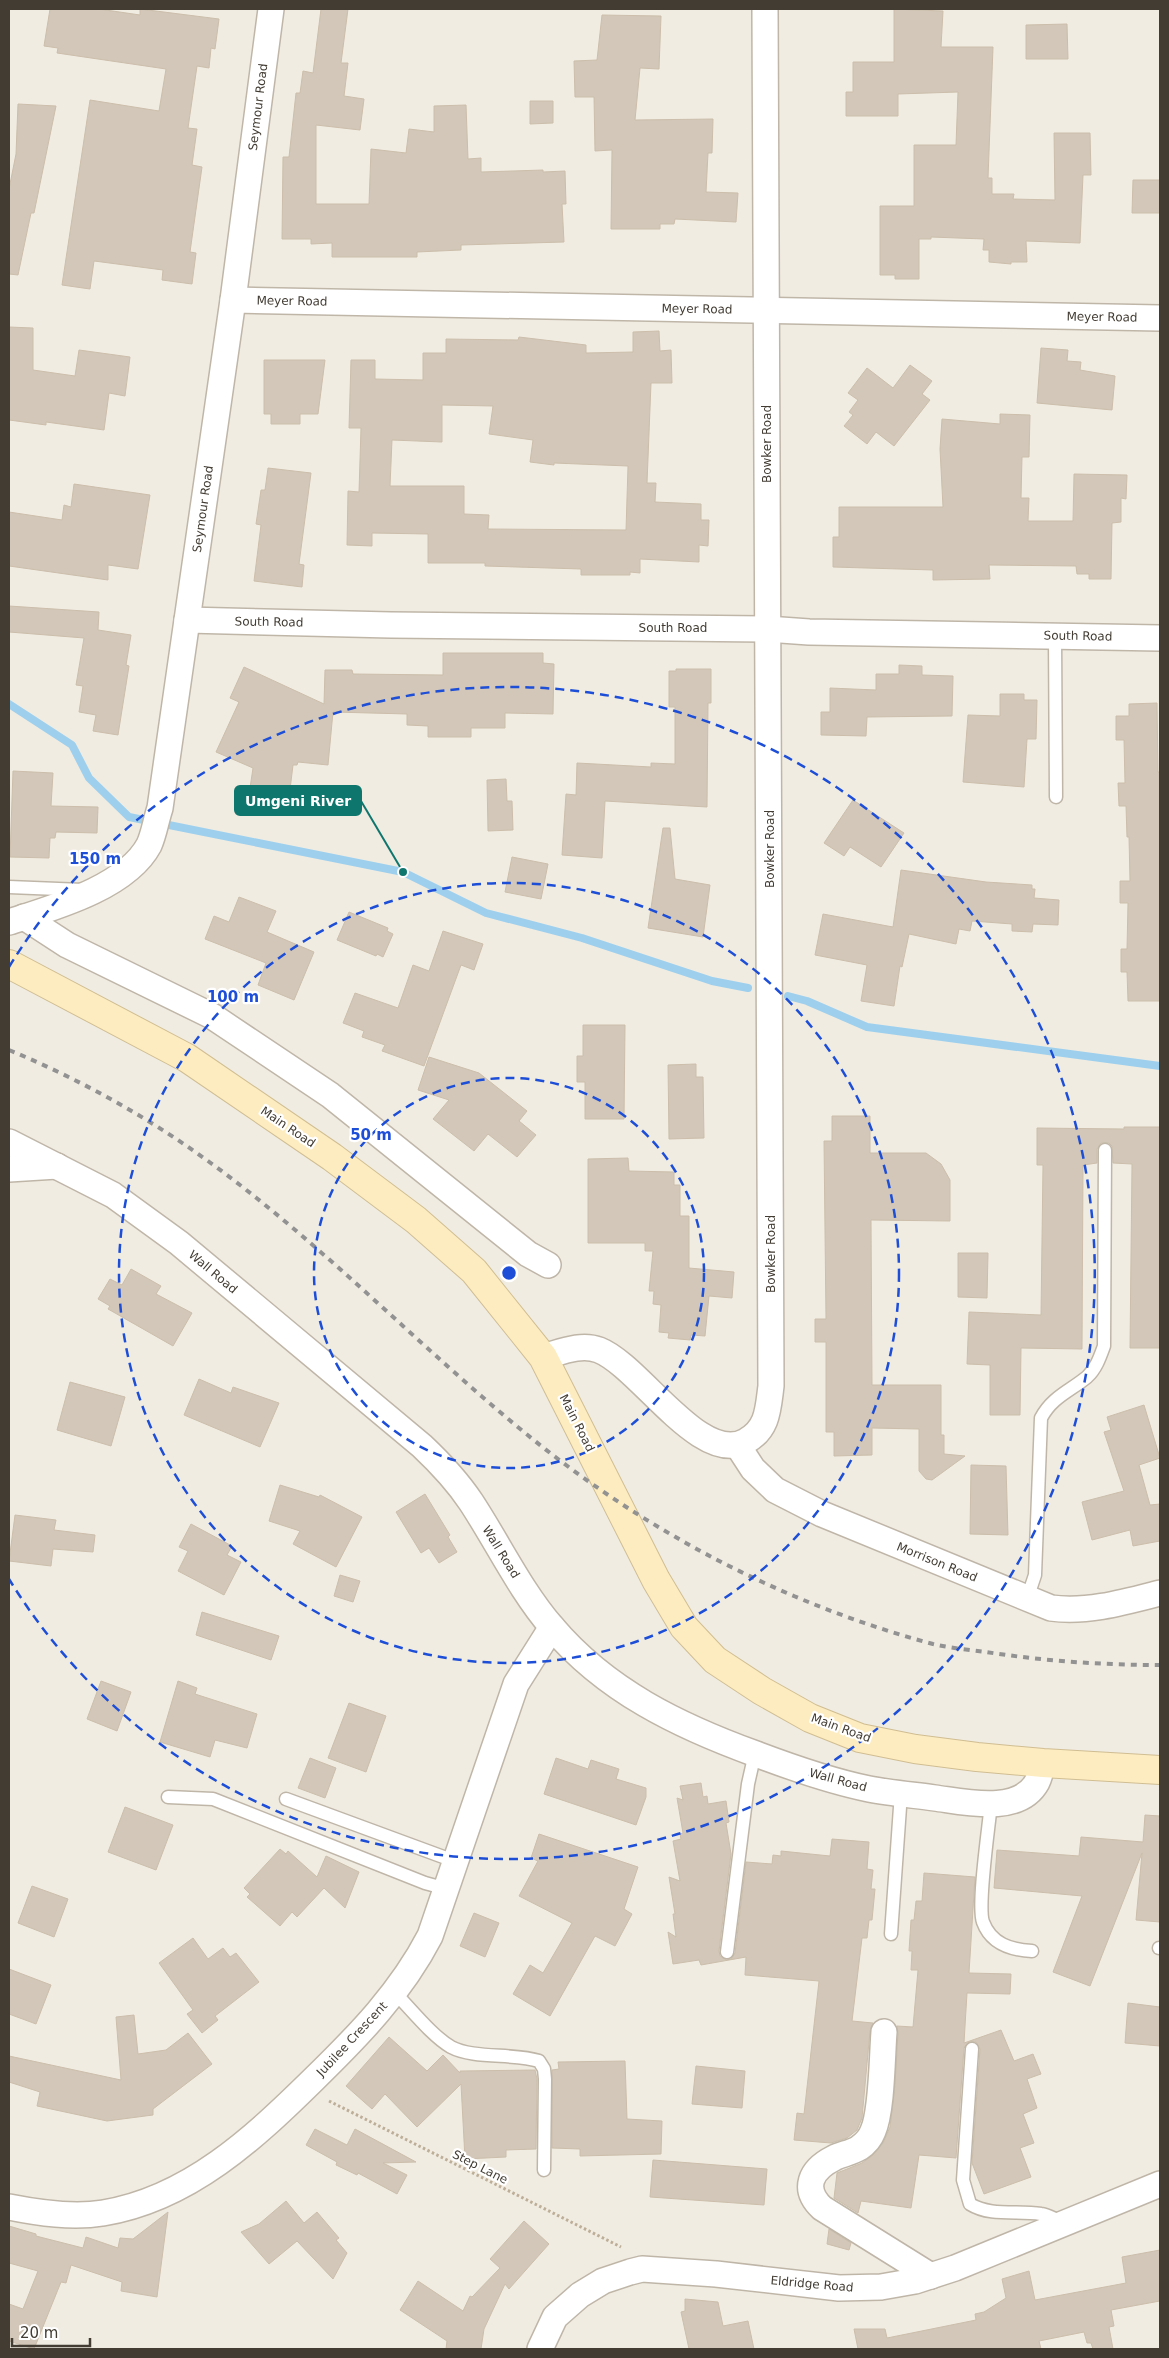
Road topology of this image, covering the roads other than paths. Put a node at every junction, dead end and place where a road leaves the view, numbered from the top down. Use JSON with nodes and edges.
{"nodes":[{"id":1,"x":271,"y":9,"type":"edge"},
{"id":2,"x":765,"y":9,"type":"edge"},
{"id":3,"x":233,"y":300,"type":"junction"},
{"id":4,"x":766,"y":311,"type":"junction"},
{"id":5,"x":1160,"y":318,"type":"edge"},
{"id":6,"x":187,"y":620,"type":"junction"},
{"id":7,"x":767,"y":629,"type":"junction"},
{"id":8,"x":1055,"y":636,"type":"junction"},
{"id":9,"x":1160,"y":638,"type":"edge"},
{"id":10,"x":1056,"y":797,"type":"dead end"},
{"id":11,"x":9,"y":887,"type":"edge"},
{"id":12,"x":95,"y":891,"type":"junction"},
{"id":13,"x":17,"y":919,"type":"edge"},
{"id":14,"x":9,"y":964,"type":"edge"},
{"id":15,"x":9,"y":1142,"type":"edge"},
{"id":16,"x":1105,"y":1150,"type":"dead end"},
{"id":17,"x":60,"y":1166,"type":"junction"},
{"id":18,"x":9,"y":1169,"type":"edge"},
{"id":19,"x":548,"y":1265,"type":"dead end"},
{"id":20,"x":544,"y":1357,"type":"junction"},
{"id":21,"x":738,"y":1446,"type":"junction"},
{"id":22,"x":1160,"y":1592,"type":"edge"},
{"id":23,"x":1027,"y":1599,"type":"junction"},
{"id":24,"x":552,"y":1627,"type":"junction"},
{"id":25,"x":755,"y":1754,"type":"junction"},
{"id":26,"x":1043,"y":1763,"type":"junction"},
{"id":27,"x":1160,"y":1770,"type":"edge"},
{"id":28,"x":901,"y":1793,"type":"junction"},
{"id":29,"x":168,"y":1797,"type":"dead end"},
{"id":30,"x":286,"y":1799,"type":"dead end"},
{"id":31,"x":991,"y":1803,"type":"junction"},
{"id":32,"x":457,"y":1862,"type":"junction"},
{"id":33,"x":447,"y":1889,"type":"junction"},
{"id":34,"x":891,"y":1934,"type":"dead end"},
{"id":35,"x":1032,"y":1951,"type":"dead end"},
{"id":36,"x":727,"y":1952,"type":"dead end"},
{"id":37,"x":395,"y":1993,"type":"junction"},
{"id":38,"x":884,"y":2032,"type":"dead end"},
{"id":39,"x":972,"y":2049,"type":"dead end"},
{"id":40,"x":544,"y":2170,"type":"dead end"},
{"id":41,"x":1160,"y":2184,"type":"edge"},
{"id":42,"x":9,"y":2207,"type":"edge"},
{"id":43,"x":1063,"y":2222,"type":"junction"},
{"id":44,"x":931,"y":2276,"type":"junction"},
{"id":45,"x":540,"y":2349,"type":"edge"}],
"edges":[{"from":1,"to":3,"type":"street","name":"Seymour Road"},
{"from":2,"to":4,"type":"street","name":"Bowker Road"},
{"from":3,"to":4,"type":"street","name":"Meyer Road"},
{"from":3,"to":6,"type":"street","name":"Seymour Road"},
{"from":4,"to":5,"type":"street","name":"Meyer Road"},
{"from":4,"to":7,"type":"street","name":"Bowker Road"},
{"from":6,"to":7,"type":"street","name":"South Road"},
{"from":6,"to":12,"type":"street","name":"Seymour Road"},
{"from":7,"to":8,"type":"street","name":"South Road"},
{"from":7,"to":21,"type":"street","name":"Bowker Road"},
{"from":8,"to":9,"type":"street","name":"South Road"},
{"from":8,"to":10,"type":"lane"},
{"from":11,"to":12,"type":"lane"},
{"from":12,"to":13,"type":"street","name":"Seymour Road"},
{"from":13,"to":19,"type":"street"},
{"from":14,"to":20,"type":"main road","name":"Main Road"},
{"from":15,"to":17,"type":"street","name":"Wall Road"},
{"from":16,"to":23,"type":"lane"},
{"from":17,"to":18,"type":"street"},
{"from":17,"to":24,"type":"street","name":"Wall Road"},
{"from":20,"to":21,"type":"street"},
{"from":20,"to":26,"type":"main road","name":"Main Road"},
{"from":21,"to":23,"type":"street","name":"Morrison Road"},
{"from":22,"to":23,"type":"street","name":"Morrison Road"},
{"from":24,"to":25,"type":"street","name":"Wall Road"},
{"from":24,"to":32,"type":"street","name":"Jubilee Crescent"},
{"from":25,"to":28,"type":"street","name":"Wall Road"},
{"from":25,"to":36,"type":"lane"},
{"from":26,"to":27,"type":"main road","name":"Main Road"},
{"from":26,"to":31,"type":"street","name":"Wall Road"},
{"from":28,"to":31,"type":"street","name":"Wall Road"},
{"from":28,"to":34,"type":"lane"},
{"from":29,"to":33,"type":"lane"},
{"from":30,"to":32,"type":"lane"},
{"from":31,"to":35,"type":"lane"},
{"from":32,"to":33,"type":"street","name":"Jubilee Crescent"},
{"from":33,"to":37,"type":"street","name":"Jubilee Crescent"},
{"from":37,"to":40,"type":"lane"},
{"from":37,"to":42,"type":"street","name":"Jubilee Crescent"},
{"from":38,"to":44,"type":"street"},
{"from":39,"to":43,"type":"lane"},
{"from":41,"to":43,"type":"street","name":"Eldridge Road"},
{"from":43,"to":44,"type":"street","name":"Eldridge Road"},
{"from":44,"to":45,"type":"street","name":"Eldridge Road"}]}
